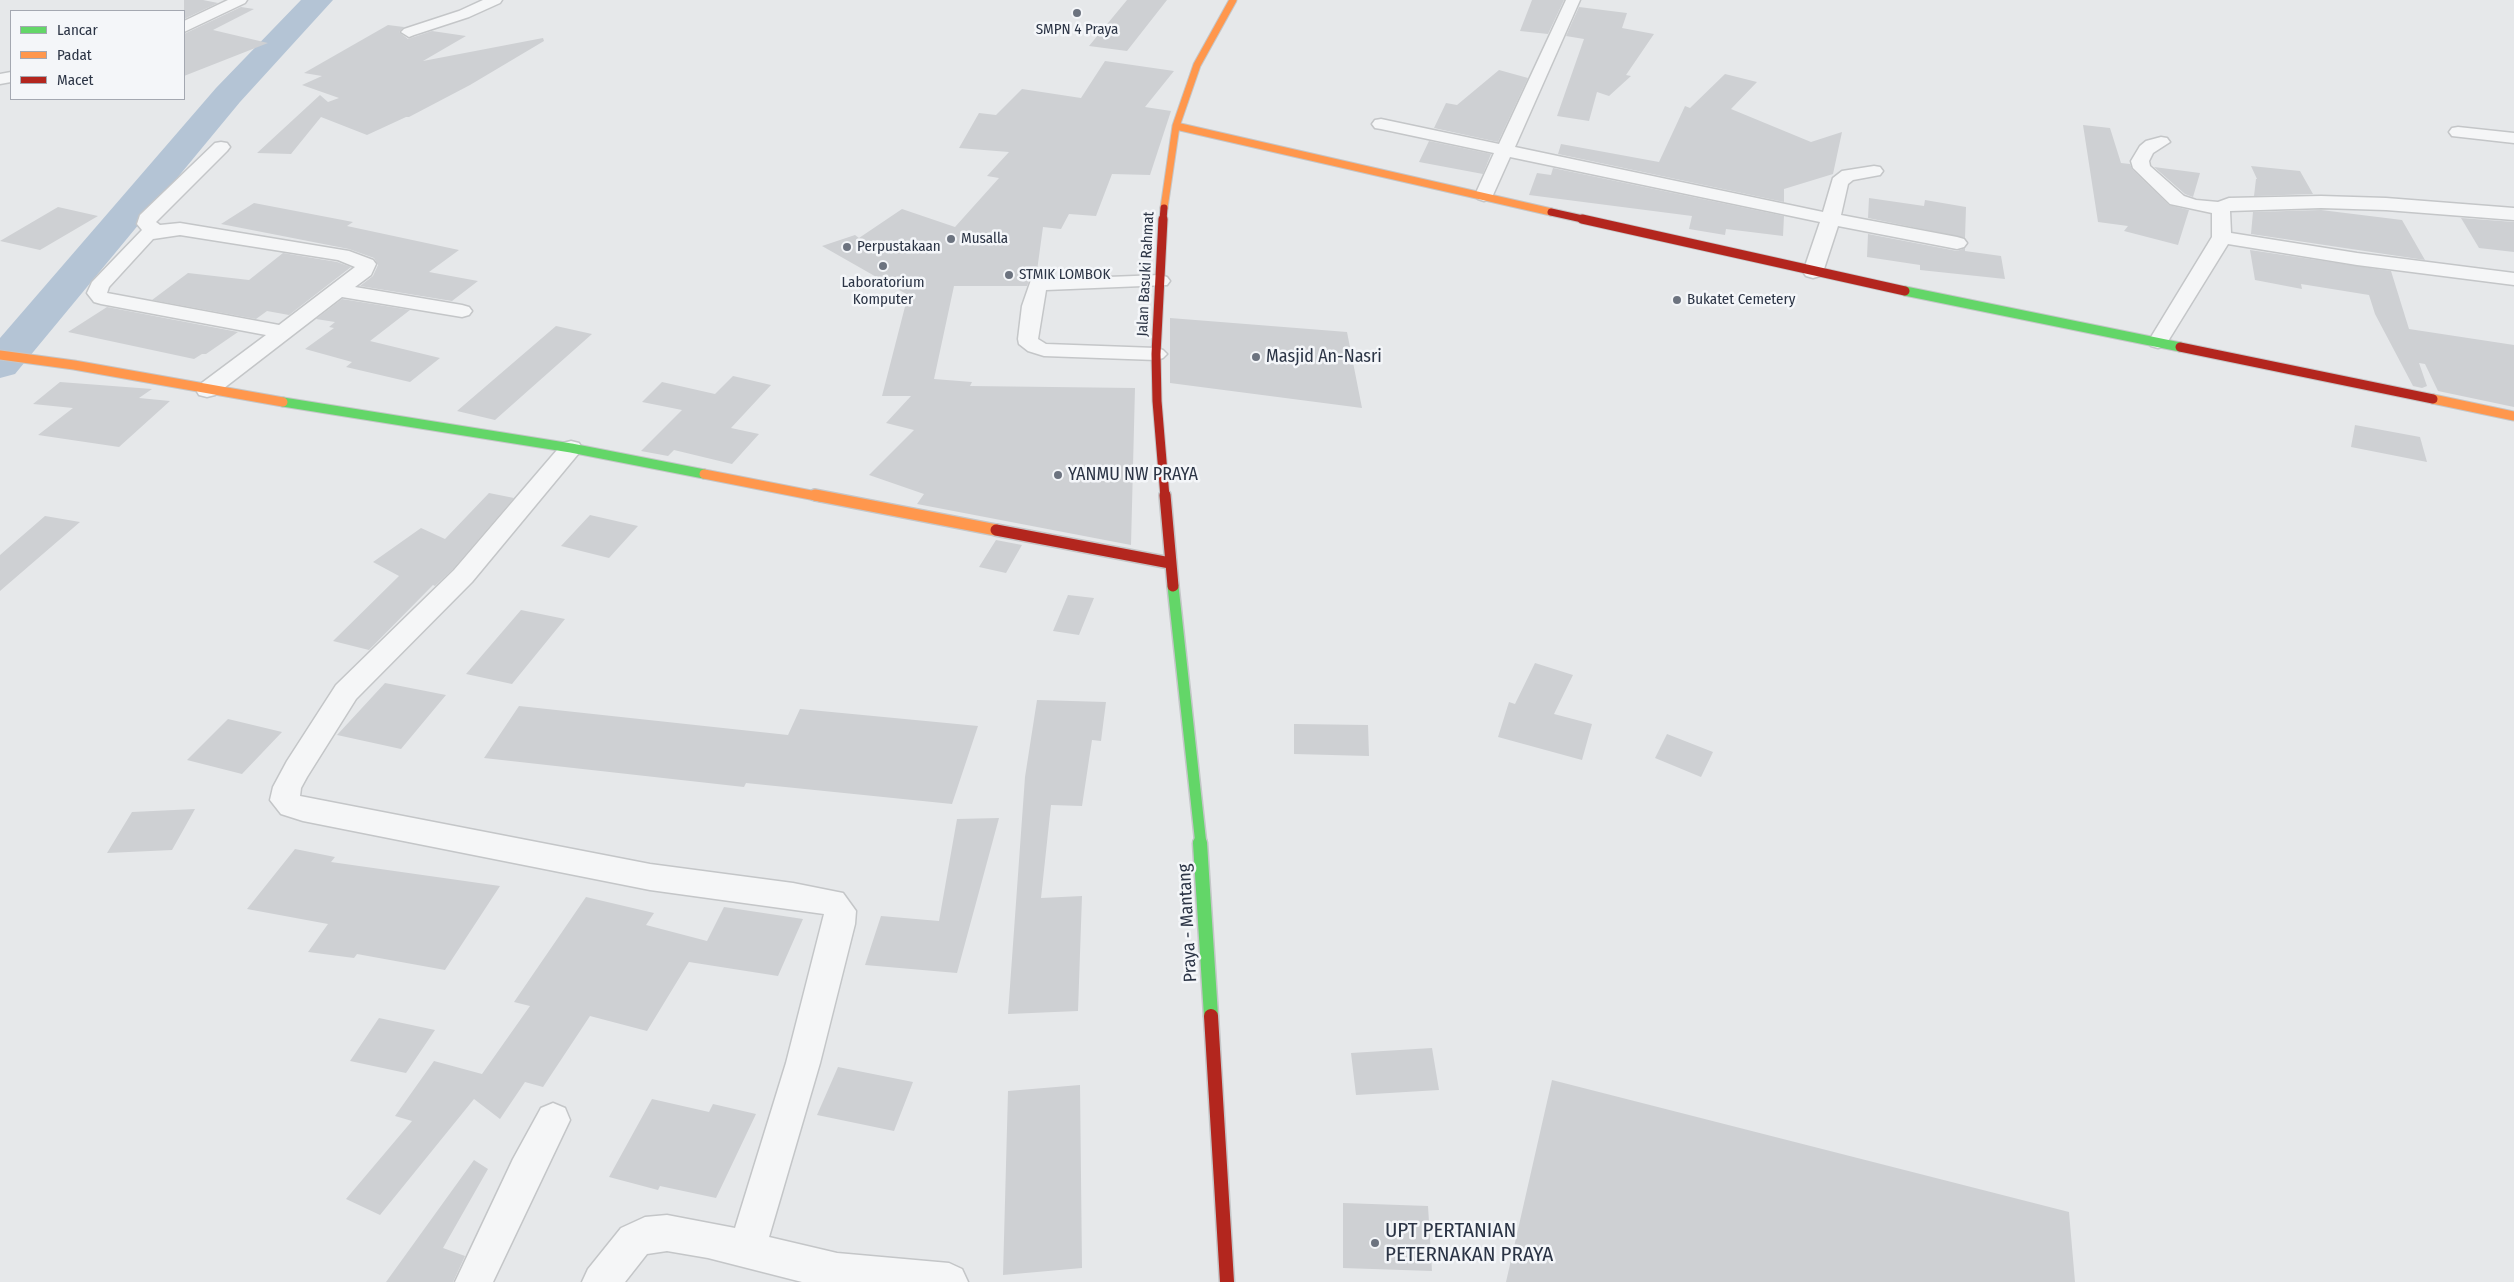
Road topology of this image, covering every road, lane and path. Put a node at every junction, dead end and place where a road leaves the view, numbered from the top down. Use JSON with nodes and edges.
{"nodes":[{"id":1,"x":240,"y":0,"type":"edge"},
{"id":2,"x":495,"y":0,"type":"edge"},
{"id":3,"x":1233,"y":0,"type":"edge"},
{"id":4,"x":1573,"y":0,"type":"edge"},
{"id":5,"x":185,"y":27,"type":"edge"},
{"id":6,"x":409,"y":32,"type":"dead end"},
{"id":7,"x":1381,"y":124,"type":"dead end"},
{"id":8,"x":1176,"y":126,"type":"junction"},
{"id":9,"x":2458,"y":132,"type":"dead end"},
{"id":10,"x":2514,"y":138,"type":"edge"},
{"id":11,"x":2161,"y":142,"type":"dead end"},
{"id":12,"x":221,"y":148,"type":"dead end"},
{"id":13,"x":1505,"y":150,"type":"junction"},
{"id":14,"x":1874,"y":172,"type":"dead end"},
{"id":15,"x":1484,"y":195,"type":"junction"},
{"id":16,"x":2221,"y":208,"type":"junction"},
{"id":17,"x":2514,"y":214,"type":"edge"},
{"id":18,"x":1831,"y":219,"type":"junction"},
{"id":19,"x":156,"y":231,"type":"junction"},
{"id":20,"x":2222,"y":237,"type":"junction"},
{"id":21,"x":1957,"y":243,"type":"dead end"},
{"id":22,"x":1813,"y":272,"type":"junction"},
{"id":23,"x":2514,"y":279,"type":"edge"},
{"id":24,"x":1160,"y":281,"type":"junction"},
{"id":25,"x":336,"y":290,"type":"junction"},
{"id":26,"x":462,"y":311,"type":"dead end"},
{"id":27,"x":283,"y":332,"type":"junction"},
{"id":28,"x":2158,"y":342,"type":"junction"},
{"id":29,"x":1156,"y":354,"type":"junction"},
{"id":30,"x":0,"y":355,"type":"edge"},
{"id":31,"x":207,"y":390,"type":"junction"},
{"id":32,"x":2514,"y":416,"type":"edge"},
{"id":33,"x":571,"y":448,"type":"junction"},
{"id":34,"x":1170,"y":563,"type":"junction"},
{"id":35,"x":553,"y":1120,"type":"dead end"},
{"id":36,"x":747,"y":1249,"type":"junction"},
{"id":37,"x":474,"y":1282,"type":"edge"},
{"id":38,"x":600,"y":1282,"type":"edge"},
{"id":39,"x":948,"y":1282,"type":"edge"},
{"id":40,"x":1227,"y":1282,"type":"edge"}],
"edges":[{"from":1,"to":5,"type":"street"},
{"from":2,"to":6,"type":"street"},
{"from":3,"to":8,"type":"main road","name":"Jalan Basuki Rahmat"},
{"from":4,"to":13,"type":"street"},
{"from":7,"to":13,"type":"street"},
{"from":8,"to":15,"type":"main road"},
{"from":8,"to":24,"type":"main road","name":"Jalan Basuki Rahmat"},
{"from":9,"to":10,"type":"street"},
{"from":11,"to":16,"type":"street"},
{"from":12,"to":19,"type":"street"},
{"from":13,"to":15,"type":"street"},
{"from":13,"to":18,"type":"street"},
{"from":14,"to":18,"type":"street"},
{"from":15,"to":22,"type":"main road"},
{"from":16,"to":17,"type":"street"},
{"from":16,"to":20,"type":"street"},
{"from":18,"to":21,"type":"street"},
{"from":18,"to":22,"type":"street"},
{"from":19,"to":25,"type":"street"},
{"from":19,"to":27,"type":"street"},
{"from":20,"to":23,"type":"street"},
{"from":20,"to":28,"type":"street"},
{"from":22,"to":28,"type":"main road"},
{"from":24,"to":29,"type":"main road","name":"Jalan Basuki Rahmat"},
{"from":24,"to":29,"type":"street"},
{"from":25,"to":26,"type":"street"},
{"from":25,"to":27,"type":"street"},
{"from":27,"to":31,"type":"street"},
{"from":28,"to":32,"type":"main road"},
{"from":29,"to":34,"type":"main road","name":"Jalan Basuki Rahmat"},
{"from":30,"to":31,"type":"main road"},
{"from":31,"to":33,"type":"main road"},
{"from":33,"to":34,"type":"main road"},
{"from":33,"to":36,"type":"street"},
{"from":34,"to":40,"type":"main road","name":"Praya - Mantang"},
{"from":35,"to":37,"type":"street"},
{"from":36,"to":38,"type":"street"},
{"from":36,"to":39,"type":"street"}]}
